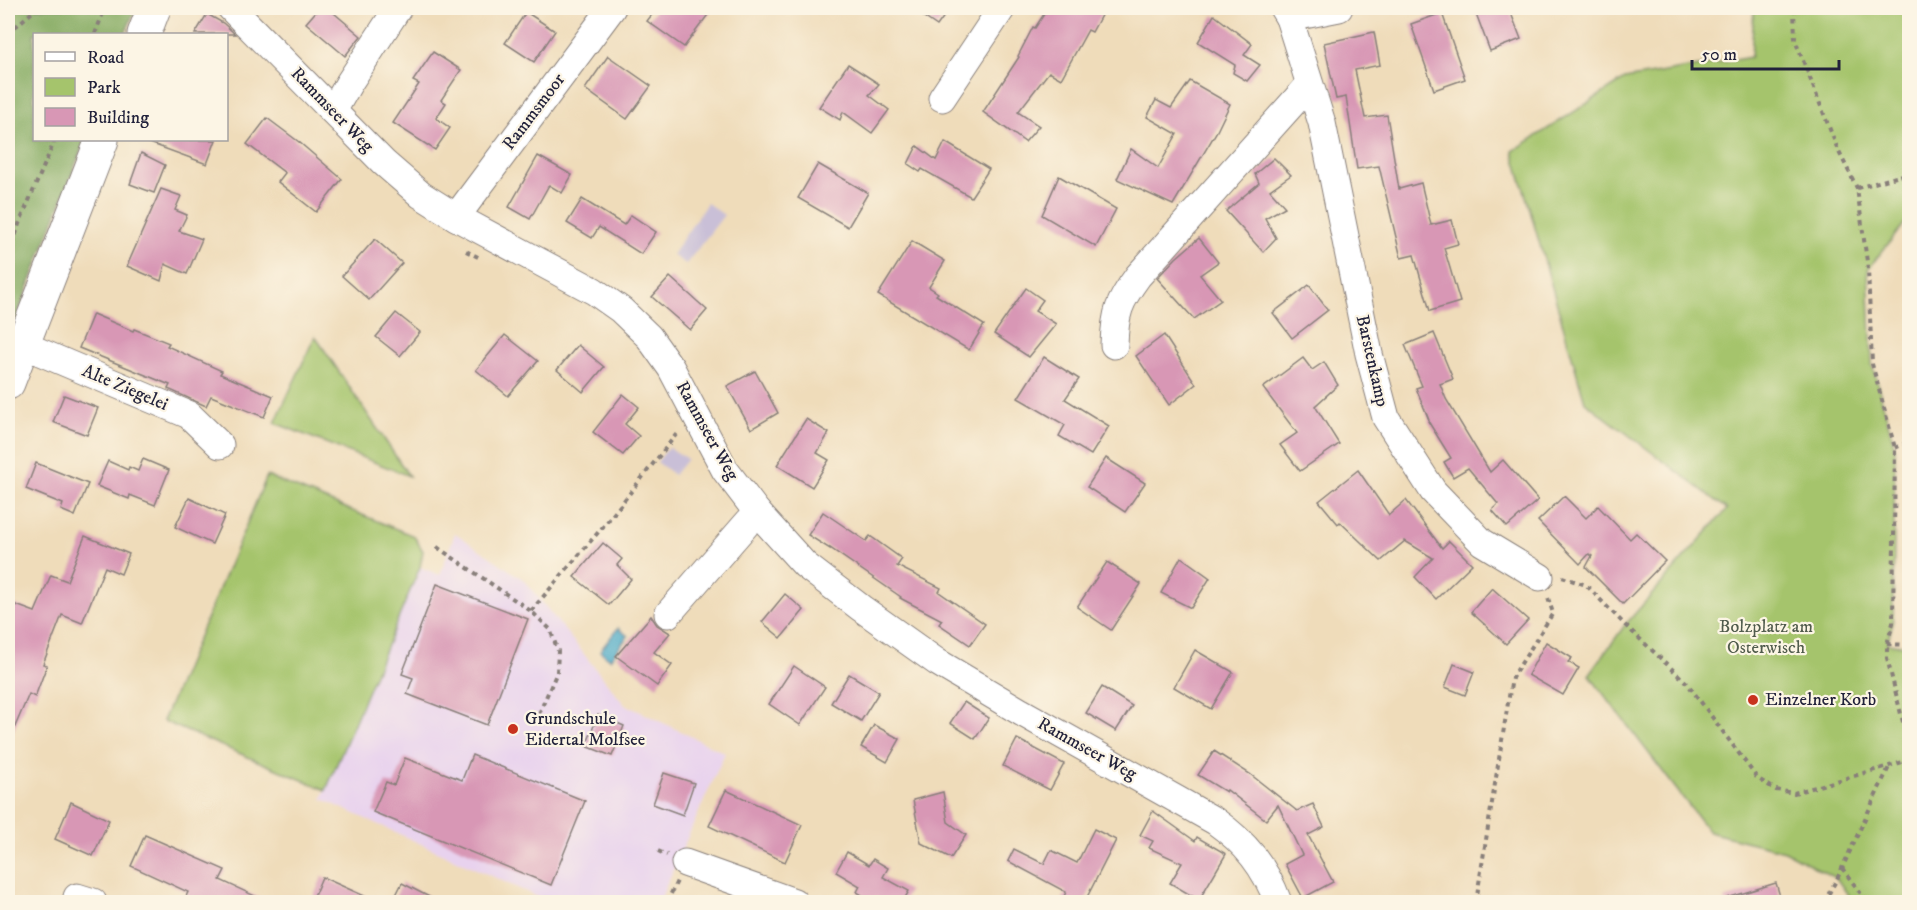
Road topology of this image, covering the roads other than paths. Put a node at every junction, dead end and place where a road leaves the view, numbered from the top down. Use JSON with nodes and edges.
{"nodes":[{"id":1,"x":154,"y":8,"type":"edge"},
{"id":2,"x":231,"y":8,"type":"edge"},
{"id":3,"x":398,"y":8,"type":"edge"},
{"id":4,"x":612,"y":8,"type":"edge"},
{"id":5,"x":1002,"y":8,"type":"edge"},
{"id":6,"x":1339,"y":8,"type":"edge"},
{"id":7,"x":1286,"y":13,"type":"edge"},
{"id":8,"x":144,"y":33,"type":"edge"},
{"id":9,"x":1309,"y":85,"type":"junction"},
{"id":10,"x":942,"y":98,"type":"dead end"},
{"id":11,"x":333,"y":111,"type":"junction"},
{"id":12,"x":102,"y":141,"type":"edge"},
{"id":13,"x":456,"y":217,"type":"junction"},
{"id":14,"x":21,"y":344,"type":"junction"},
{"id":15,"x":1114,"y":345,"type":"dead end"},
{"id":16,"x":8,"y":383,"type":"edge"},
{"id":17,"x":220,"y":445,"type":"dead end"},
{"id":18,"x":757,"y":512,"type":"junction"},
{"id":19,"x":1540,"y":577,"type":"road end"},
{"id":20,"x":668,"y":615,"type":"dead end"},
{"id":21,"x":685,"y":863,"type":"dead end"},
{"id":22,"x":794,"y":903,"type":"edge"},
{"id":23,"x":1278,"y":903,"type":"edge"}],
"edges":[{"from":1,"to":8,"type":"main road"},
{"from":2,"to":11,"type":"street","name":"Rammseer Weg"},
{"from":3,"to":11,"type":"street"},
{"from":4,"to":13,"type":"street","name":"Rammsmoor"},
{"from":5,"to":10,"type":"street"},
{"from":6,"to":7,"type":"street","name":"Barstenkamp"},
{"from":7,"to":9,"type":"street","name":"Barstenkamp"},
{"from":9,"to":15,"type":"street"},
{"from":9,"to":19,"type":"street","name":"Barstenkamp"},
{"from":11,"to":13,"type":"street","name":"Rammseer Weg"},
{"from":12,"to":14,"type":"main road"},
{"from":13,"to":18,"type":"street","name":"Rammseer Weg"},
{"from":14,"to":16,"type":"main road"},
{"from":14,"to":17,"type":"street","name":"Alte Ziegelei"},
{"from":18,"to":20,"type":"street"},
{"from":18,"to":23,"type":"street","name":"Rammseer Weg"},
{"from":21,"to":22,"type":"street"}]}
